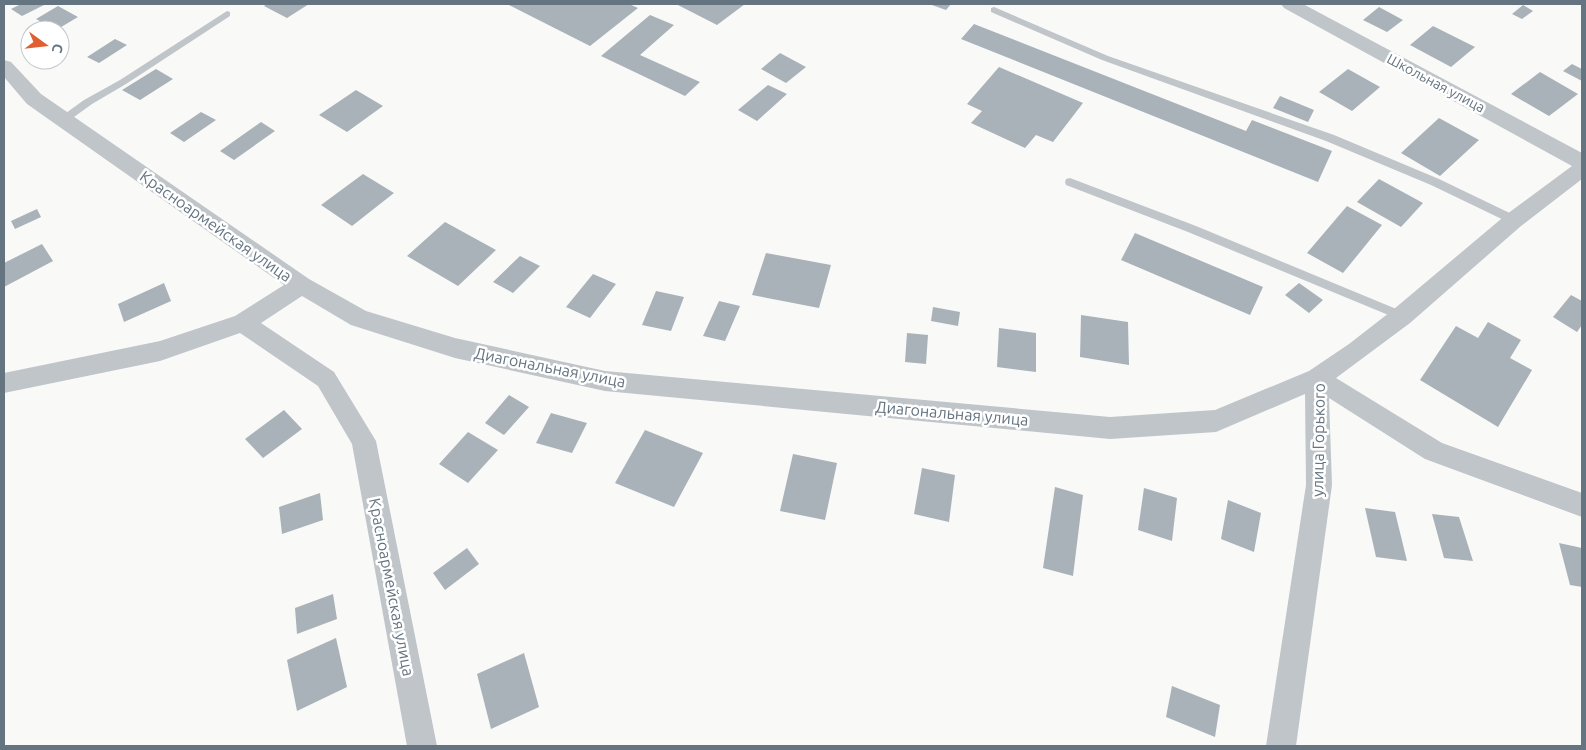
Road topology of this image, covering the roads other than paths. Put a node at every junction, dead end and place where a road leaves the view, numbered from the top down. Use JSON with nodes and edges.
{"nodes":[{"id":1,"x":1290,"y":4,"type":"edge"},
{"id":2,"x":994,"y":10,"type":"dead end"},
{"id":3,"x":227,"y":14,"type":"dead end"},
{"id":4,"x":4,"y":66,"type":"edge"},
{"id":5,"x":63,"y":120,"type":"junction"},
{"id":6,"x":1582,"y":162,"type":"edge"},
{"id":7,"x":1582,"y":169,"type":"edge"},
{"id":8,"x":1070,"y":182,"type":"dead end"},
{"id":9,"x":1514,"y":220,"type":"junction"},
{"id":10,"x":301,"y":285,"type":"junction"},
{"id":11,"x":1402,"y":316,"type":"junction"},
{"id":12,"x":243,"y":323,"type":"junction"},
{"id":13,"x":1316,"y":378,"type":"junction"},
{"id":14,"x":4,"y":383,"type":"edge"},
{"id":15,"x":1582,"y":504,"type":"edge"},
{"id":16,"x":422,"y":746,"type":"edge"},
{"id":17,"x":1281,"y":746,"type":"edge"}],
"edges":[{"from":1,"to":6,"type":"street","name":"Школьная улица"},
{"from":2,"to":9,"type":"lane"},
{"from":3,"to":5,"type":"lane"},
{"from":4,"to":5,"type":"street","name":"Красноармейская улица"},
{"from":5,"to":10,"type":"street","name":"Красноармейская улица"},
{"from":7,"to":9,"type":"street","name":"улица Горького"},
{"from":8,"to":11,"type":"lane"},
{"from":9,"to":11,"type":"street","name":"улица Горького"},
{"from":10,"to":12,"type":"street","name":"Красноармейская улица"},
{"from":10,"to":13,"type":"street","name":"Диагональная улица"},
{"from":11,"to":13,"type":"street","name":"улица Горького"},
{"from":12,"to":14,"type":"street"},
{"from":12,"to":16,"type":"street","name":"Красноармейская улица"},
{"from":13,"to":15,"type":"street"},
{"from":13,"to":17,"type":"street","name":"улица Горького"}]}
